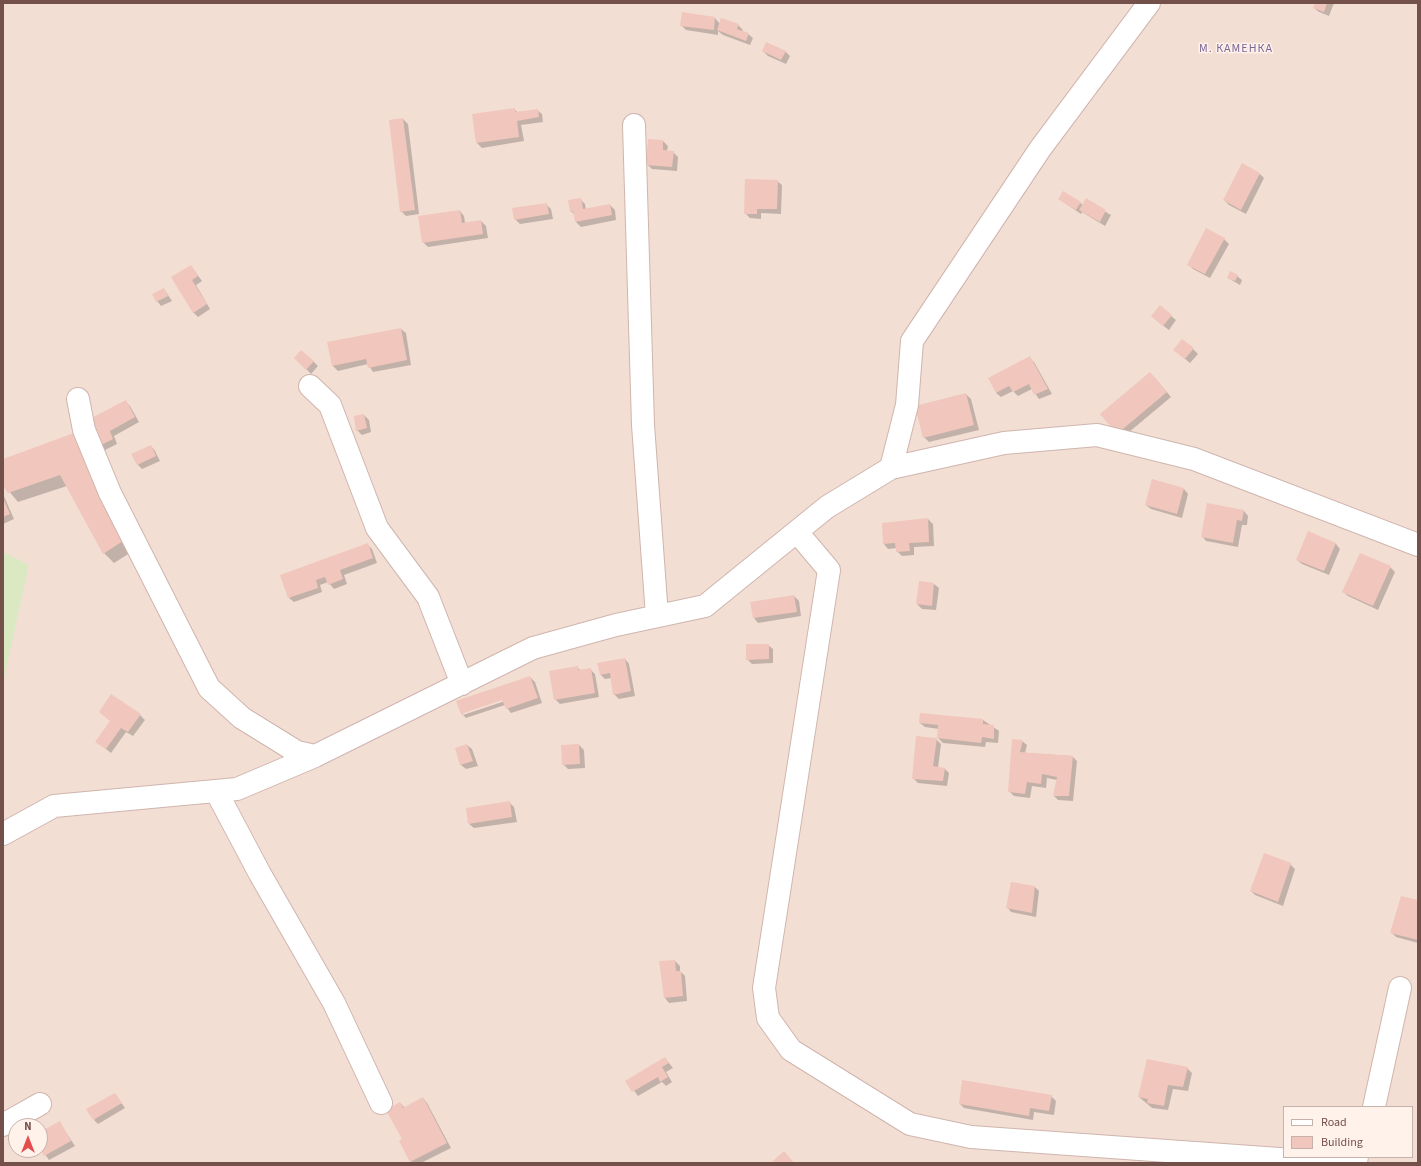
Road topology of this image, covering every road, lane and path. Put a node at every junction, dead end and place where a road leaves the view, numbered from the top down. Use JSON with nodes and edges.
{"nodes":[{"id":1,"x":1149,"y":3,"type":"edge"},
{"id":2,"x":634,"y":125,"type":"dead end"},
{"id":3,"x":310,"y":386,"type":"dead end"},
{"id":4,"x":78,"y":400,"type":"dead end"},
{"id":5,"x":891,"y":468,"type":"junction"},
{"id":6,"x":797,"y":532,"type":"junction"},
{"id":7,"x":1418,"y":545,"type":"edge"},
{"id":8,"x":657,"y":616,"type":"junction"},
{"id":9,"x":462,"y":684,"type":"junction"},
{"id":10,"x":315,"y":756,"type":"junction"},
{"id":11,"x":216,"y":791,"type":"junction"},
{"id":12,"x":3,"y":834,"type":"edge"},
{"id":13,"x":1400,"y":988,"type":"dead end"},
{"id":14,"x":381,"y":1103,"type":"dead end"},
{"id":15,"x":40,"y":1104,"type":"dead end"},
{"id":16,"x":1374,"y":1106,"type":"edge"},
{"id":17,"x":3,"y":1125,"type":"edge"},
{"id":18,"x":1350,"y":1158,"type":"edge"}],
"edges":[{"from":1,"to":5,"type":"street"},
{"from":2,"to":8,"type":"street"},
{"from":3,"to":9,"type":"street"},
{"from":4,"to":10,"type":"street"},
{"from":5,"to":6,"type":"street"},
{"from":5,"to":7,"type":"street"},
{"from":6,"to":8,"type":"street"},
{"from":6,"to":18,"type":"street"},
{"from":8,"to":9,"type":"street"},
{"from":9,"to":10,"type":"street"},
{"from":10,"to":11,"type":"street"},
{"from":11,"to":12,"type":"street"},
{"from":11,"to":14,"type":"street"},
{"from":13,"to":16,"type":"street"},
{"from":15,"to":17,"type":"street"}]}
